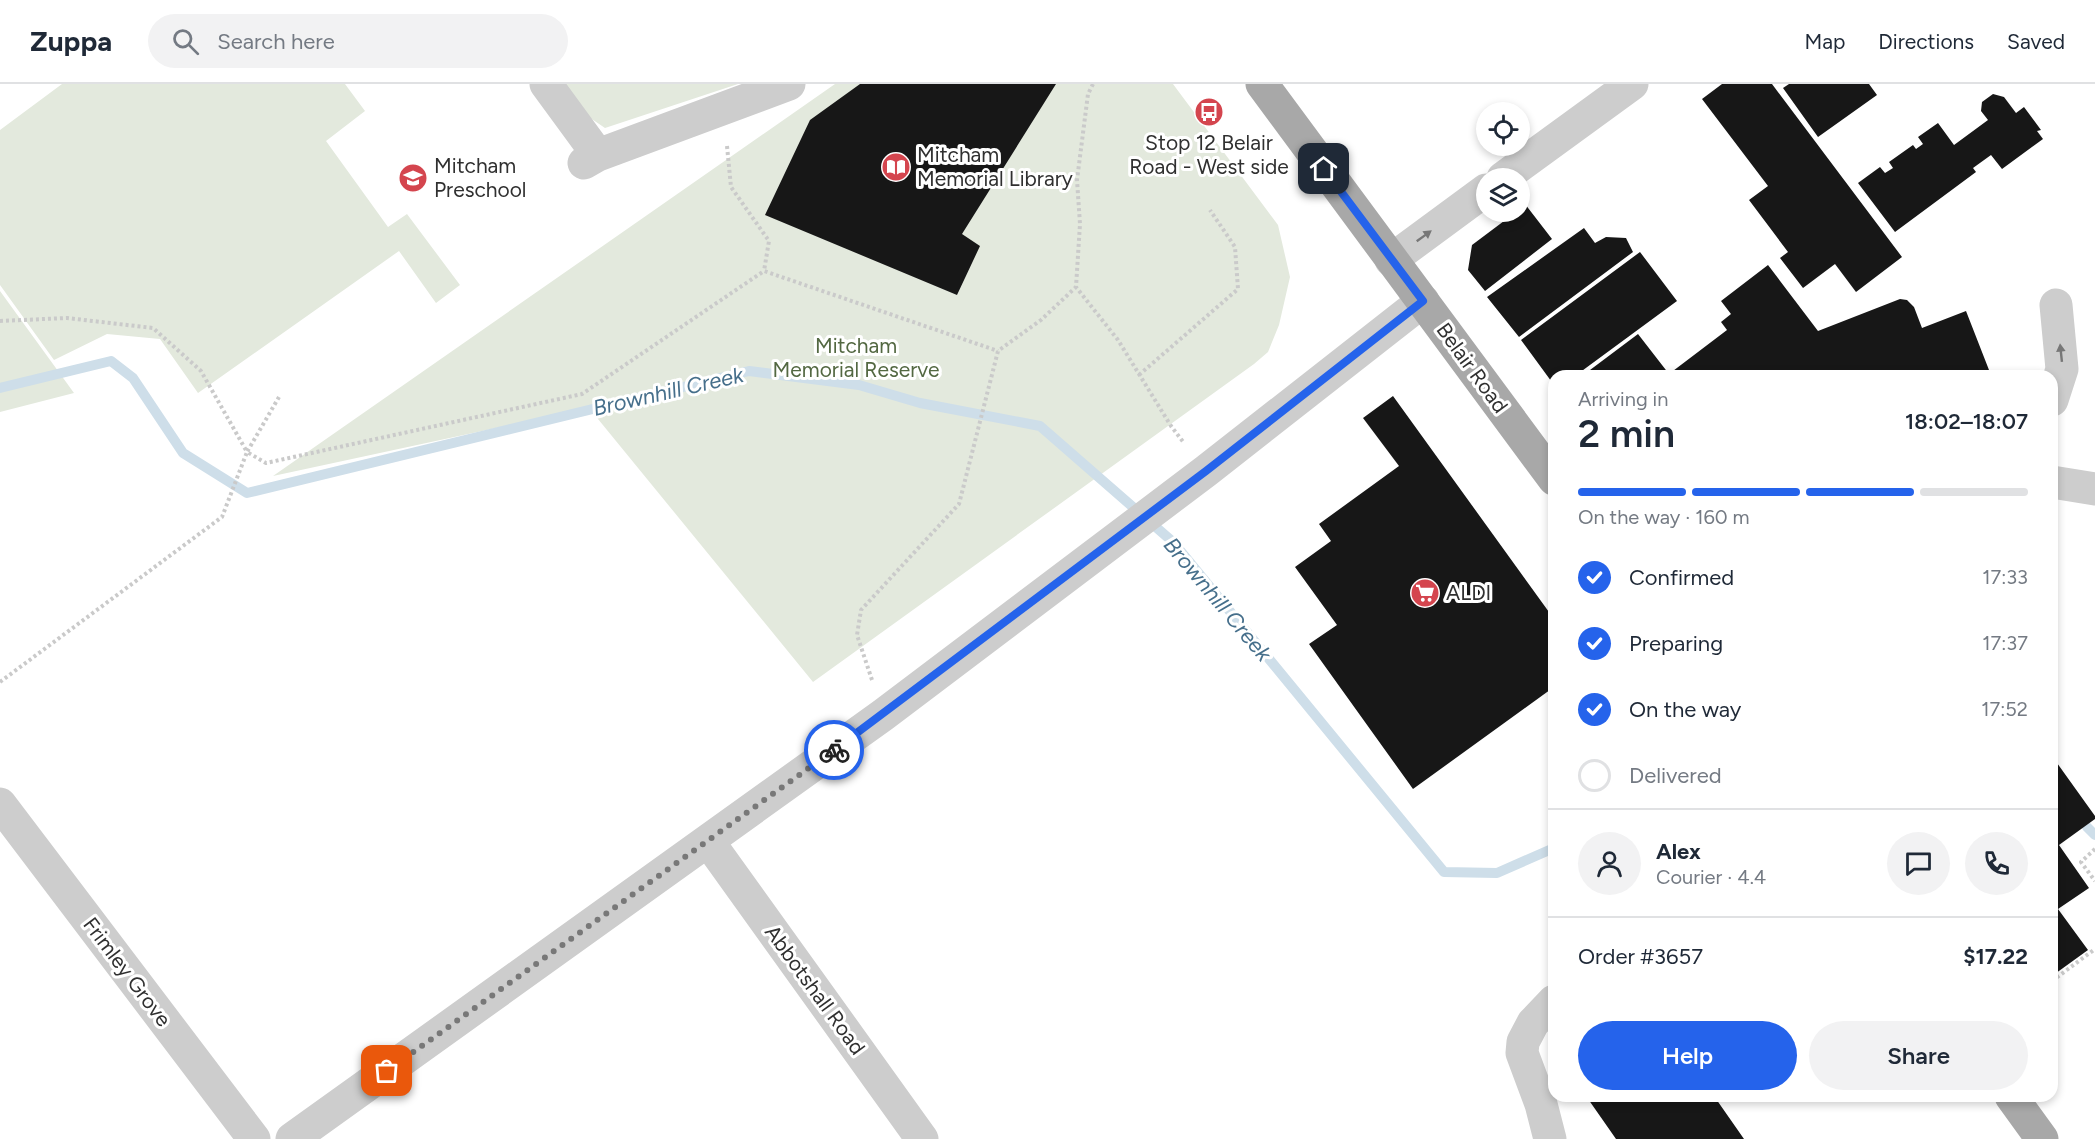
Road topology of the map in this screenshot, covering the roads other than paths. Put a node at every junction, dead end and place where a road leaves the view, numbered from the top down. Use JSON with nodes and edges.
{"nodes":[{"id":1,"x":546,"y":84,"type":"edge"},
{"id":2,"x":789,"y":84,"type":"edge"},
{"id":3,"x":1262,"y":84,"type":"edge"},
{"id":4,"x":1632,"y":84,"type":"edge"},
{"id":5,"x":1517,"y":168,"type":"edge"},
{"id":6,"x":1476,"y":198,"type":"edge"},
{"id":7,"x":1391,"y":260,"type":"junction"},
{"id":8,"x":1423,"y":301,"type":"junction"},
{"id":9,"x":2056,"y":305,"type":"dead end"},
{"id":10,"x":2058,"y":381,"type":"edge"},
{"id":11,"x":1548,"y":471,"type":"edge"},
{"id":12,"x":2058,"y":483,"type":"edge"},
{"id":13,"x":2095,"y":489,"type":"edge"},
{"id":14,"x":0,"y":804,"type":"edge"},
{"id":15,"x":708,"y":841,"type":"junction"},
{"id":16,"x":1548,"y":1007,"type":"edge"},
{"id":17,"x":2015,"y":1102,"type":"edge"},
{"id":18,"x":2035,"y":1136,"type":"edge"},
{"id":19,"x":254,"y":1139,"type":"edge"},
{"id":20,"x":292,"y":1139,"type":"edge"},
{"id":21,"x":922,"y":1139,"type":"edge"},
{"id":22,"x":1550,"y":1139,"type":"edge"}],
"edges":[{"from":1,"to":2,"type":"street"},
{"from":3,"to":7,"type":"main road","name":"Belair Road"},
{"from":4,"to":5,"type":"street"},
{"from":7,"to":6,"type":"street","one_way":true},
{"from":7,"to":8,"type":"main road","name":"Belair Road"},
{"from":8,"to":11,"type":"main road","name":"Belair Road"},
{"from":8,"to":15,"type":"street"},
{"from":10,"to":9,"type":"street","one_way":true},
{"from":12,"to":13,"type":"street"},
{"from":14,"to":19,"type":"street","name":"Frimley Grove"},
{"from":15,"to":20,"type":"street"},
{"from":15,"to":21,"type":"street","name":"Abbotshall Road"},
{"from":16,"to":22,"type":"street"},
{"from":17,"to":18,"type":"main road"}]}
